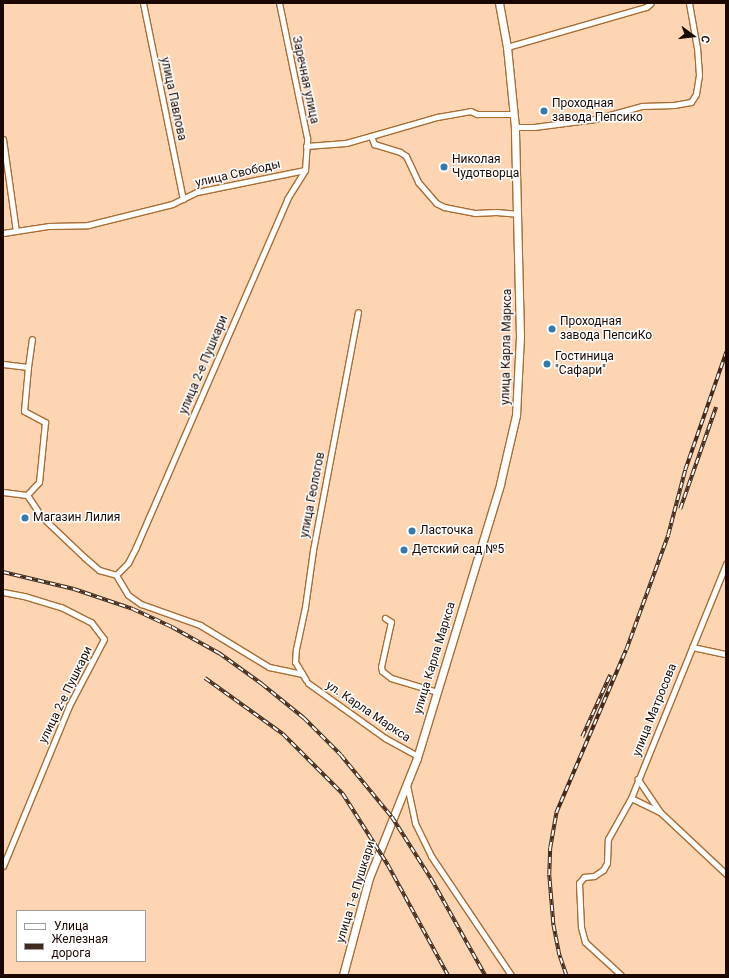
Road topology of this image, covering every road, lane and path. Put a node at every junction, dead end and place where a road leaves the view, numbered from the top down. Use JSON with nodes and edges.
{"nodes":[{"id":1,"x":143,"y":3,"type":"edge"},
{"id":2,"x":279,"y":3,"type":"edge"},
{"id":3,"x":499,"y":3,"type":"edge"},
{"id":4,"x":651,"y":3,"type":"edge"},
{"id":5,"x":689,"y":3,"type":"edge"},
{"id":6,"x":506,"y":47,"type":"junction"},
{"id":7,"x":514,"y":114,"type":"junction"},
{"id":8,"x":515,"y":127,"type":"junction"},
{"id":9,"x":371,"y":136,"type":"junction"},
{"id":10,"x":3,"y":139,"type":"edge"},
{"id":11,"x":306,"y":146,"type":"junction"},
{"id":12,"x":305,"y":170,"type":"junction"},
{"id":13,"x":183,"y":199,"type":"junction"},
{"id":14,"x":517,"y":214,"type":"junction"},
{"id":15,"x":16,"y":231,"type":"junction"},
{"id":16,"x":3,"y":233,"type":"edge"},
{"id":17,"x":358,"y":312,"type":"dead end"},
{"id":18,"x":32,"y":339,"type":"dead end"},
{"id":19,"x":3,"y":364,"type":"edge"},
{"id":20,"x":28,"y":367,"type":"junction"},
{"id":21,"x":3,"y":492,"type":"edge"},
{"id":22,"x":27,"y":496,"type":"junction"},
{"id":23,"x":726,"y":564,"type":"edge"},
{"id":24,"x":116,"y":575,"type":"junction"},
{"id":25,"x":3,"y":592,"type":"edge"},
{"id":26,"x":385,"y":618,"type":"dead end"},
{"id":27,"x":692,"y":647,"type":"junction"},
{"id":28,"x":726,"y":654,"type":"edge"},
{"id":29,"x":302,"y":674,"type":"junction"},
{"id":30,"x":307,"y":681,"type":"joint"},
{"id":31,"x":436,"y":692,"type":"junction"},
{"id":32,"x":417,"y":756,"type":"junction"},
{"id":33,"x":638,"y":779,"type":"junction"},
{"id":34,"x":407,"y":785,"type":"junction"},
{"id":35,"x":631,"y":798,"type":"junction"},
{"id":36,"x":660,"y":812,"type":"junction"},
{"id":37,"x":392,"y":817,"type":"joint"},
{"id":38,"x":3,"y":866,"type":"edge"},
{"id":39,"x":726,"y":874,"type":"edge"},
{"id":40,"x":346,"y":968,"type":"junction"},
{"id":41,"x":343,"y":975,"type":"edge"},
{"id":42,"x":349,"y":975,"type":"edge"},
{"id":43,"x":511,"y":975,"type":"edge"},
{"id":44,"x":621,"y":975,"type":"edge"}],
"edges":[{"from":1,"to":13,"type":"street","name":"улица Павлова"},
{"from":2,"to":11,"type":"street","name":"Заречная улица"},
{"from":3,"to":6,"type":"main road","name":"улица Карла Маркса"},
{"from":4,"to":6,"type":"street"},
{"from":5,"to":8,"type":"street"},
{"from":6,"to":7,"type":"main road","name":"улица Карла Маркса"},
{"from":7,"to":8,"type":"main road","name":"улица Карла Маркса"},
{"from":7,"to":9,"type":"street"},
{"from":8,"to":14,"type":"main road","name":"улица Карла Маркса"},
{"from":9,"to":11,"type":"street"},
{"from":9,"to":14,"type":"street"},
{"from":10,"to":15,"type":"street"},
{"from":11,"to":12,"type":"street","name":"Заречная улица"},
{"from":12,"to":13,"type":"street","name":"улица Свободы"},
{"from":12,"to":24,"type":"street","name":"улица 2-е Пушкари"},
{"from":13,"to":15,"type":"street","name":"улица Свободы"},
{"from":14,"to":31,"type":"main road","name":"улица Карла Маркса"},
{"from":15,"to":16,"type":"street"},
{"from":17,"to":29,"type":"street","name":"улица Геологов"},
{"from":18,"to":20,"type":"street"},
{"from":19,"to":20,"type":"street"},
{"from":20,"to":22,"type":"street"},
{"from":21,"to":22,"type":"street"},
{"from":22,"to":24,"type":"street"},
{"from":23,"to":27,"type":"street","name":"улица Матросова"},
{"from":24,"to":29,"type":"street"},
{"from":25,"to":38,"type":"street","name":"улица 2-е Пушкари"},
{"from":26,"to":31,"type":"street"},
{"from":27,"to":28,"type":"street"},
{"from":27,"to":33,"type":"street","name":"улица Матросова"},
{"from":29,"to":30,"type":"street","name":"улица Геологов"},
{"from":30,"to":32,"type":"street","name":"ул. Карла Маркса"},
{"from":31,"to":32,"type":"main road","name":"улица Карла Маркса"},
{"from":32,"to":34,"type":"main road","name":"улица Карла Маркса"},
{"from":33,"to":35,"type":"street","name":"улица Матросова"},
{"from":33,"to":36,"type":"street"},
{"from":34,"to":37,"type":"main road","name":"улица Карла Маркса"},
{"from":34,"to":43,"type":"street"},
{"from":35,"to":36,"type":"street"},
{"from":35,"to":44,"type":"street","name":"улица Матросова"},
{"from":36,"to":39,"type":"street"},
{"from":37,"to":40,"type":"main road","name":"улица 1-е Пушкари"},
{"from":40,"to":41,"type":"main road","name":"улица 1-е Пушкари"},
{"from":40,"to":42,"type":"main road"}]}
